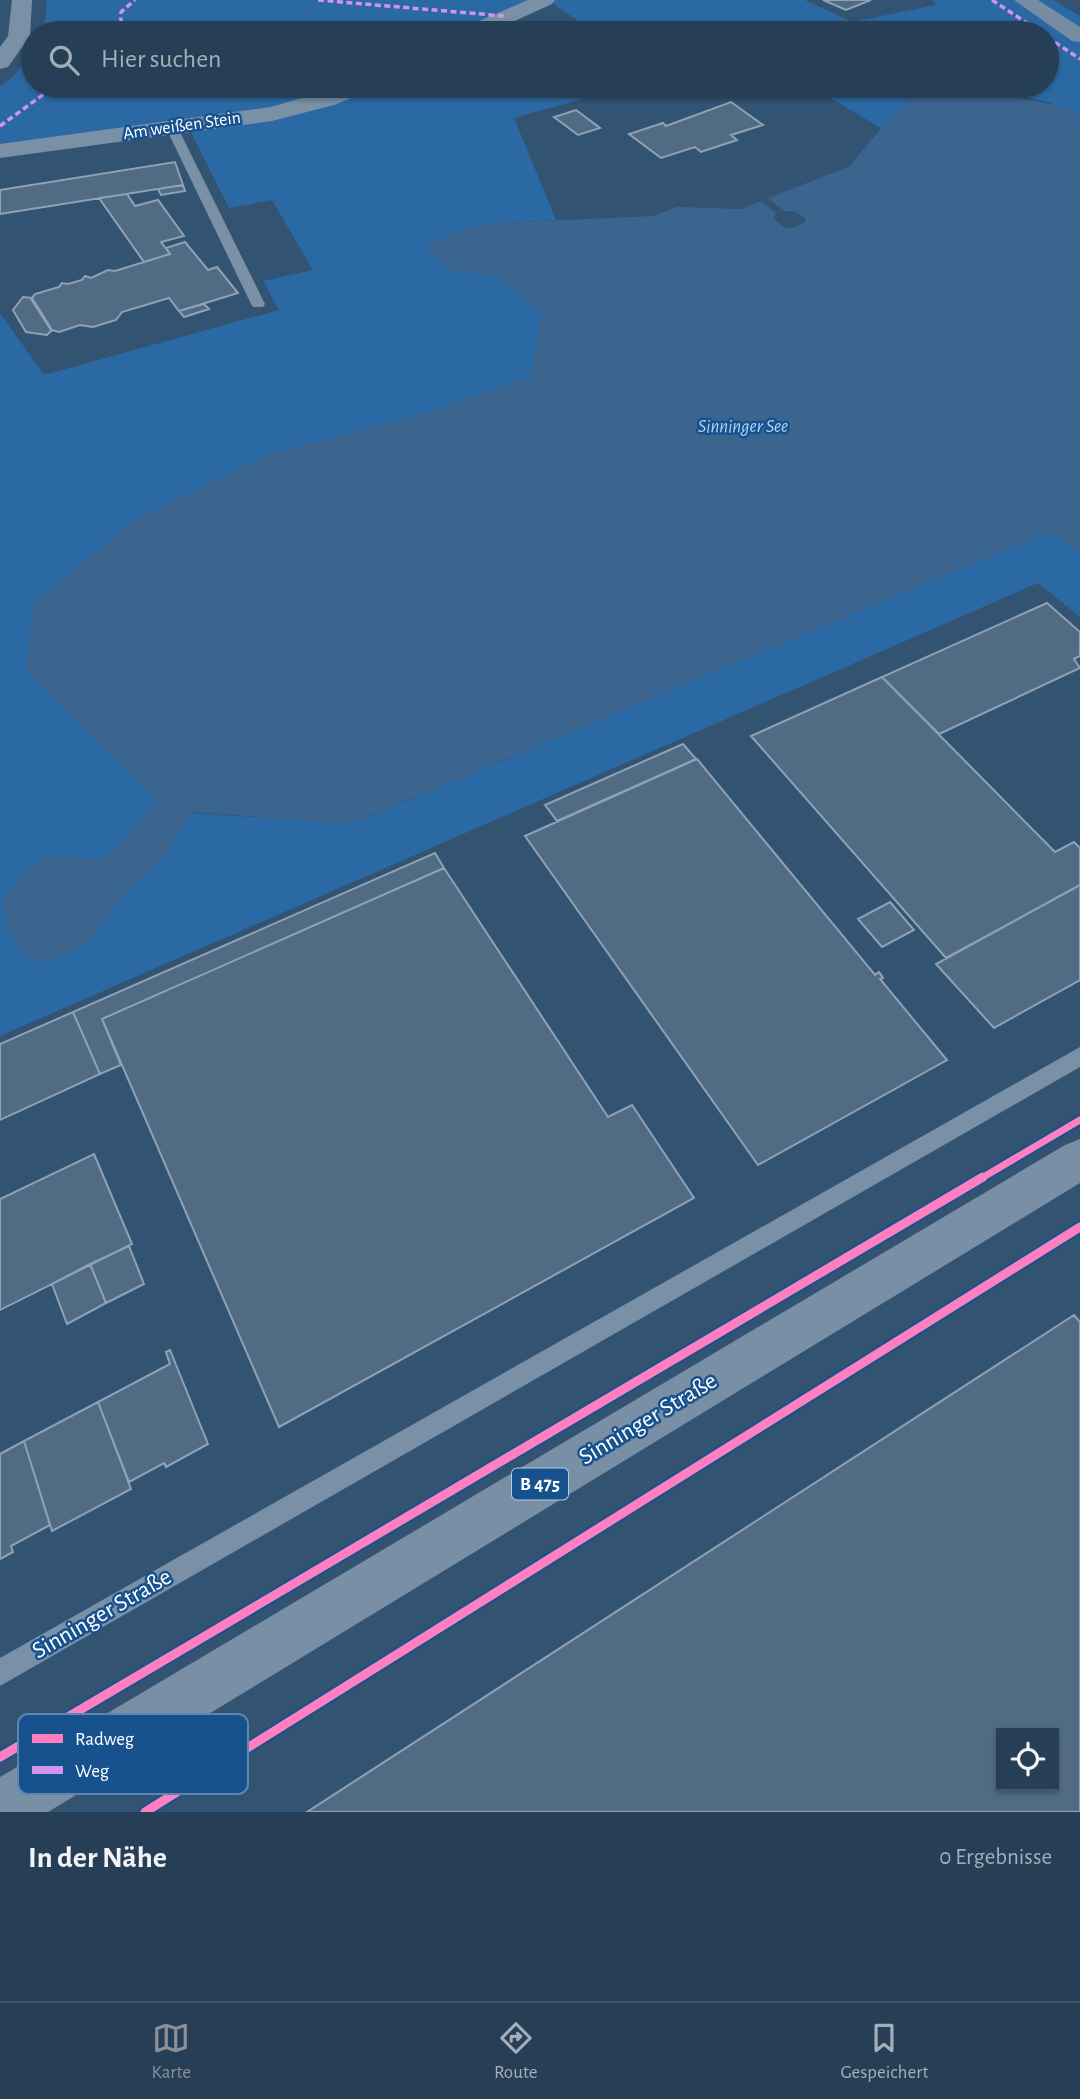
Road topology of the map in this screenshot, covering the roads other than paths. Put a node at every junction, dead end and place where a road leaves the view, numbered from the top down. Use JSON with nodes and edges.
{"nodes":[{"id":1,"x":545,"y":0,"type":"edge"},
{"id":2,"x":1024,"y":0,"type":"edge"},
{"id":3,"x":22,"y":7,"type":"edge"},
{"id":4,"x":0,"y":15,"type":"edge"},
{"id":5,"x":498,"y":21,"type":"edge"},
{"id":6,"x":1057,"y":21,"type":"edge"},
{"id":7,"x":1059,"y":22,"type":"edge"},
{"id":8,"x":1080,"y":36,"type":"edge"},
{"id":9,"x":0,"y":62,"type":"edge"},
{"id":10,"x":331,"y":98,"type":"edge"},
{"id":11,"x":171,"y":126,"type":"junction"},
{"id":12,"x":0,"y":151,"type":"edge"},
{"id":13,"x":258,"y":304,"type":"dead end"},
{"id":14,"x":1080,"y":1056,"type":"edge"},
{"id":15,"x":1080,"y":1159,"type":"edge"},
{"id":16,"x":0,"y":1673,"type":"edge"},
{"id":17,"x":158,"y":1714,"type":"edge"},
{"id":18,"x":25,"y":1794,"type":"edge"},
{"id":19,"x":0,"y":1809,"type":"edge"}],
"edges":[{"from":1,"to":5,"type":"street"},
{"from":2,"to":6,"type":"main road"},
{"from":3,"to":4,"type":"street"},
{"from":3,"to":9,"type":"street"},
{"from":7,"to":8,"type":"main road"},
{"from":10,"to":11,"type":"street","name":"Am weißen Stein"},
{"from":11,"to":12,"type":"street","name":"Am weißen Stein"},
{"from":11,"to":13,"type":"lane"},
{"from":14,"to":16,"type":"lane","name":"Sinninger Straße"},
{"from":15,"to":17,"type":"main road","name":"Sinninger Straße","number":"B 475"},
{"from":18,"to":19,"type":"main road","name":"Sinninger Straße","number":"B 475"}]}
